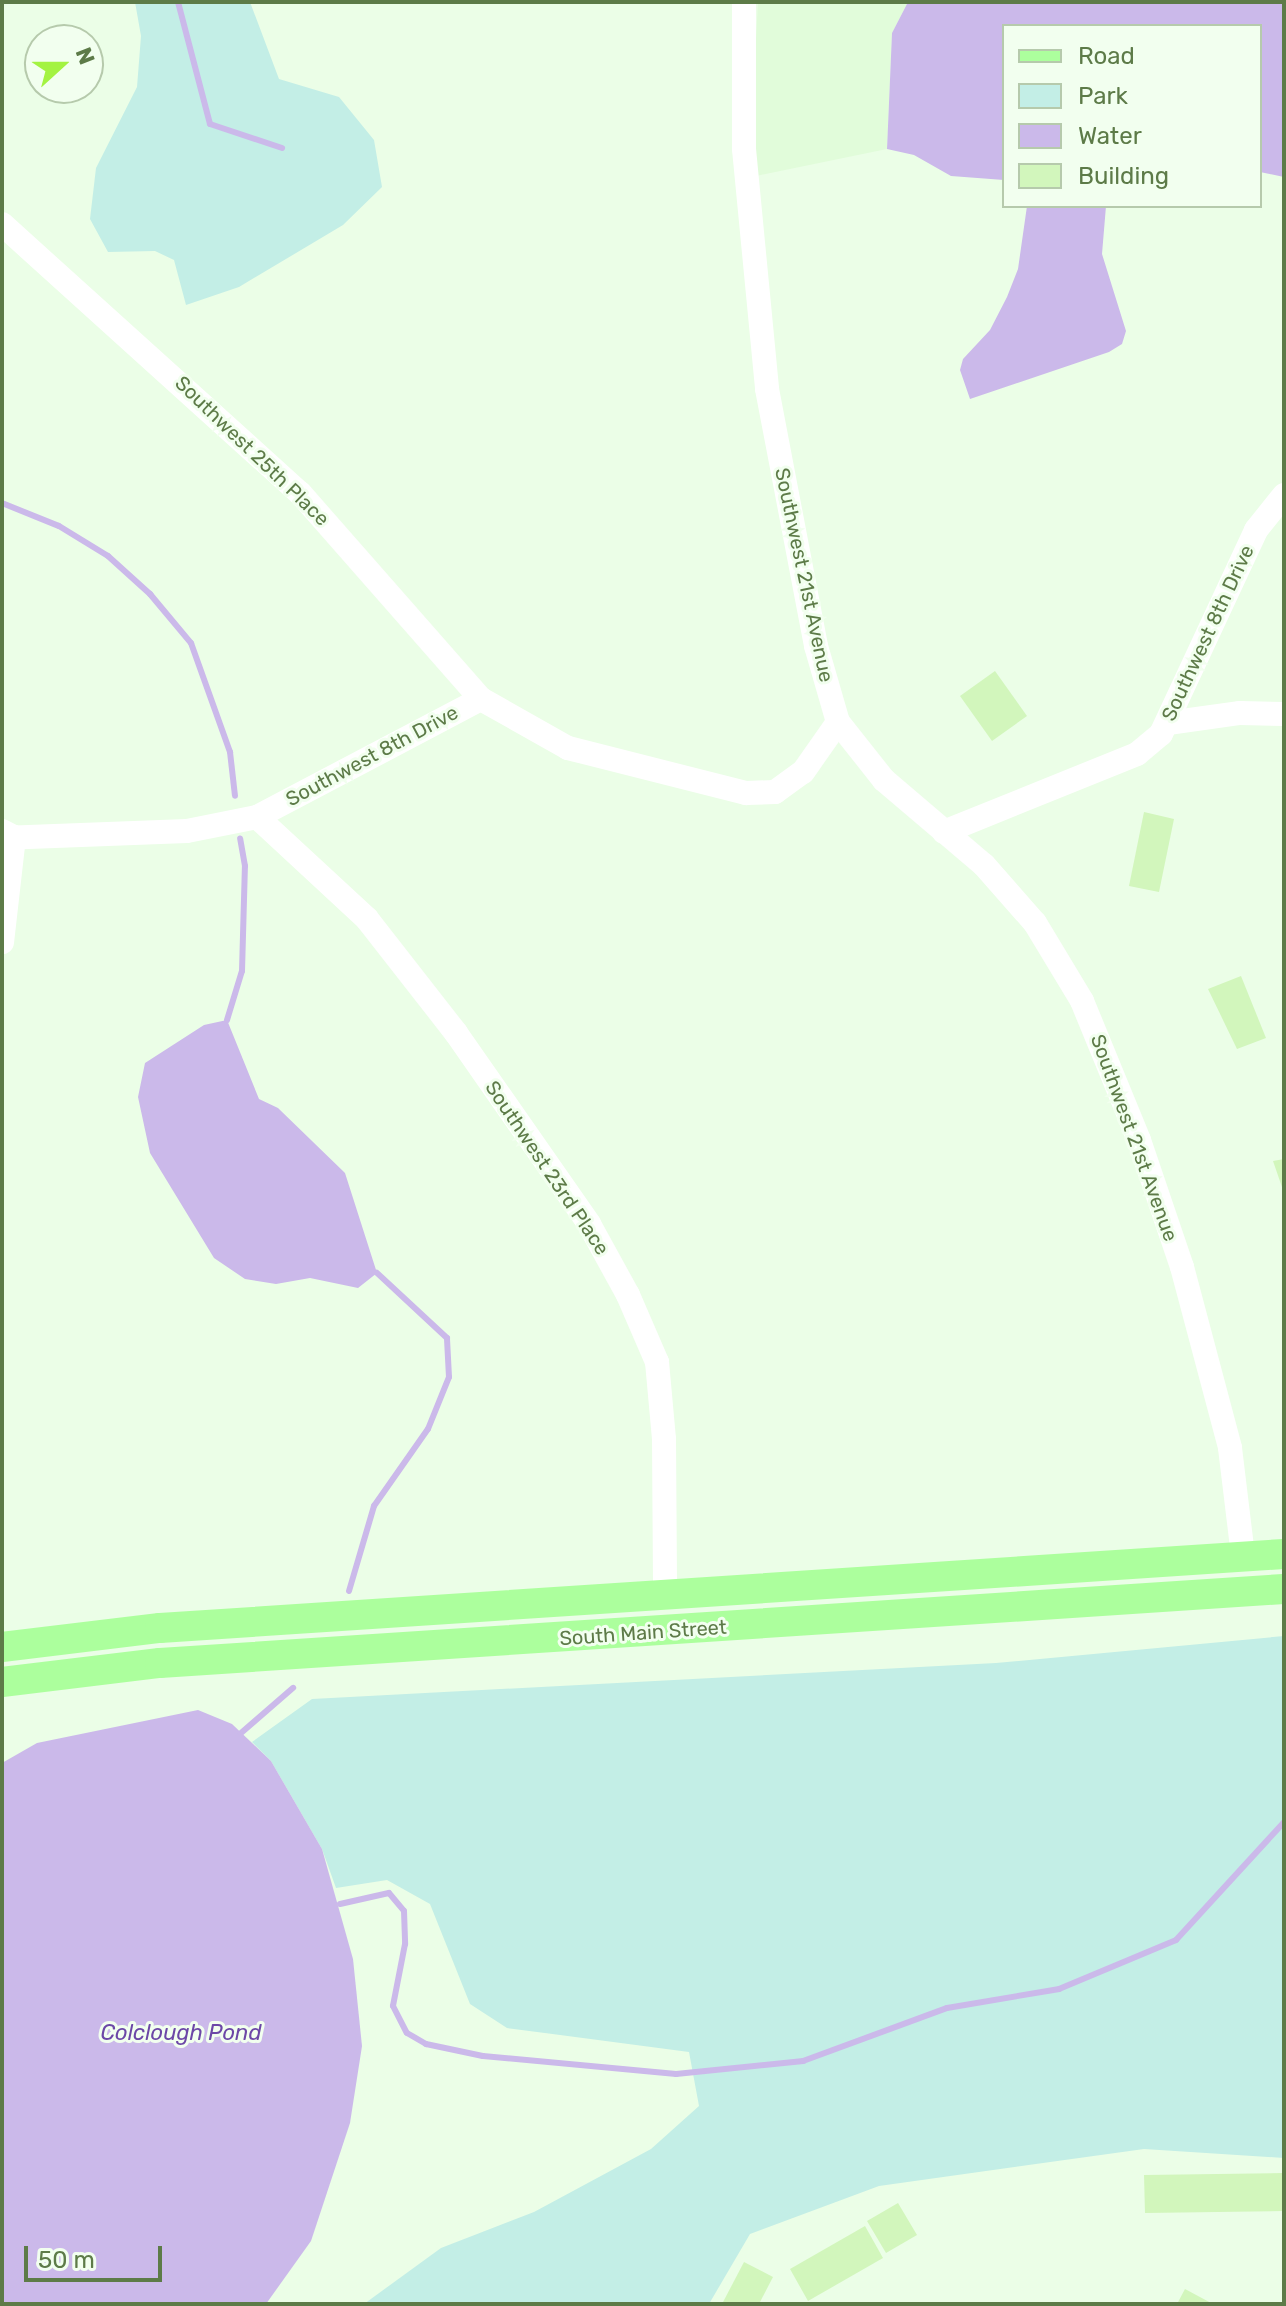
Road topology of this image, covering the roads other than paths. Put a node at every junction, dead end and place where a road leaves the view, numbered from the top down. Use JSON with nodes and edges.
{"nodes":[{"id":1,"x":744,"y":2,"type":"edge"},
{"id":2,"x":2,"y":224,"type":"edge"},
{"id":3,"x":1284,"y":495,"type":"edge"},
{"id":4,"x":481,"y":699,"type":"junction"},
{"id":5,"x":1284,"y":714,"type":"edge"},
{"id":6,"x":838,"y":722,"type":"junction"},
{"id":7,"x":1168,"y":723,"type":"junction"},
{"id":8,"x":257,"y":817,"type":"junction"},
{"id":9,"x":944,"y":832,"type":"junction"},
{"id":10,"x":6,"y":836,"type":"edge"},
{"id":11,"x":2,"y":942,"type":"edge"},
{"id":12,"x":1284,"y":1554,"type":"edge"},
{"id":13,"x":1243,"y":1556,"type":"junction"},
{"id":14,"x":1284,"y":1589,"type":"edge"},
{"id":15,"x":1242,"y":1592,"type":"junction"},
{"id":16,"x":665,"y":1596,"type":"junction"},
{"id":17,"x":665,"y":1632,"type":"junction"},
{"id":18,"x":2,"y":1647,"type":"edge"},
{"id":19,"x":2,"y":1682,"type":"edge"}],
"edges":[{"from":1,"to":6,"type":"street","name":"Southwest 21st Avenue"},
{"from":2,"to":4,"type":"street","name":"Southwest 25th Place"},
{"from":3,"to":7,"type":"street","name":"Southwest 8th Drive"},
{"from":4,"to":6,"type":"street","name":"Southwest 8th Drive"},
{"from":4,"to":8,"type":"street","name":"Southwest 8th Drive"},
{"from":5,"to":7,"type":"street"},
{"from":6,"to":9,"type":"street","name":"Southwest 21st Avenue"},
{"from":7,"to":9,"type":"street","name":"Southwest 8th Drive"},
{"from":8,"to":10,"type":"street","name":"Southwest 8th Drive"},
{"from":8,"to":16,"type":"street","name":"Southwest 23rd Place"},
{"from":9,"to":13,"type":"street","name":"Southwest 21st Avenue"},
{"from":10,"to":11,"type":"street"},
{"from":12,"to":13,"type":"main road","name":"South Main Street"},
{"from":13,"to":15,"type":"main road"},
{"from":13,"to":16,"type":"main road","name":"South Main Street"},
{"from":14,"to":15,"type":"main road","name":"South Main Street"},
{"from":15,"to":17,"type":"main road","name":"South Main Street"},
{"from":16,"to":17,"type":"main road"},
{"from":16,"to":18,"type":"main road","name":"South Main Street"},
{"from":17,"to":19,"type":"main road","name":"South Main Street"}]}
